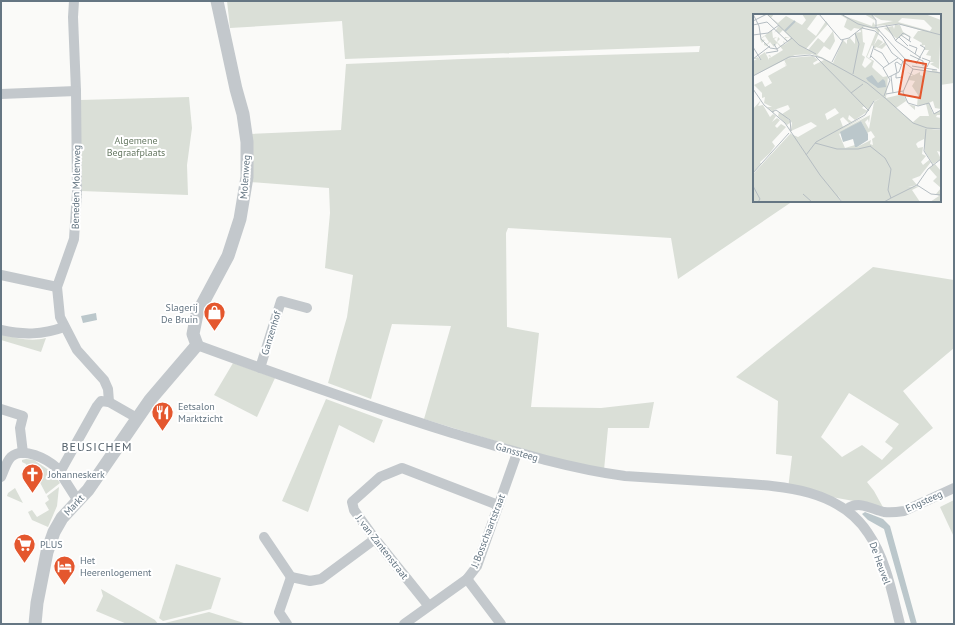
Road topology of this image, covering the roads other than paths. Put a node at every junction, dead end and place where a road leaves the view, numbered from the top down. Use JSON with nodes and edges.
{"nodes":[{"id":1,"x":74,"y":1,"type":"edge"},
{"id":2,"x":217,"y":1,"type":"edge"},
{"id":3,"x":76,"y":91,"type":"junction"},
{"id":4,"x":1,"y":94,"type":"edge"},
{"id":5,"x":1,"y":274,"type":"edge"},
{"id":6,"x":57,"y":287,"type":"junction"},
{"id":7,"x":307,"y":308,"type":"dead end"},
{"id":8,"x":64,"y":327,"type":"junction"},
{"id":9,"x":1,"y":330,"type":"edge"},
{"id":10,"x":197,"y":344,"type":"junction"},
{"id":11,"x":260,"y":368,"type":"junction"},
{"id":12,"x":108,"y":402,"type":"junction"},
{"id":13,"x":1,"y":409,"type":"edge"},
{"id":14,"x":137,"y":418,"type":"junction"},
{"id":15,"x":23,"y":453,"type":"junction"},
{"id":16,"x":517,"y":453,"type":"junction"},
{"id":17,"x":60,"y":472,"type":"junction"},
{"id":18,"x":1,"y":477,"type":"edge"},
{"id":19,"x":954,"y":488,"type":"edge"},
{"id":20,"x":78,"y":501,"type":"junction"},
{"id":21,"x":498,"y":505,"type":"junction"},
{"id":22,"x":847,"y":509,"type":"junction"},
{"id":23,"x":264,"y":537,"type":"dead end"},
{"id":24,"x":375,"y":539,"type":"junction"},
{"id":25,"x":291,"y":576,"type":"junction"},
{"id":26,"x":467,"y":579,"type":"junction"},
{"id":27,"x":428,"y":605,"type":"junction"},
{"id":28,"x":35,"y":624,"type":"edge"},
{"id":29,"x":287,"y":624,"type":"edge"},
{"id":30,"x":404,"y":624,"type":"edge"},
{"id":31,"x":501,"y":624,"type":"edge"},
{"id":32,"x":900,"y":624,"type":"edge"}],
"edges":[{"from":1,"to":3,"type":"street","name":"Beneden Molenweg"},
{"from":2,"to":10,"type":"street","name":"Molenweg"},
{"from":3,"to":4,"type":"street"},
{"from":3,"to":6,"type":"street","name":"Beneden Molenweg"},
{"from":5,"to":6,"type":"street"},
{"from":6,"to":8,"type":"street","name":"Beneden Molenweg"},
{"from":7,"to":11,"type":"street","name":"Ganzenhof"},
{"from":8,"to":9,"type":"street"},
{"from":8,"to":12,"type":"street","name":"Beneden Molenweg"},
{"from":10,"to":11,"type":"street","name":"Ganssteeg"},
{"from":10,"to":14,"type":"street","name":"Markt"},
{"from":11,"to":16,"type":"street","name":"Ganssteeg"},
{"from":12,"to":14,"type":"street"},
{"from":12,"to":17,"type":"street"},
{"from":13,"to":15,"type":"street"},
{"from":14,"to":20,"type":"street","name":"Markt"},
{"from":15,"to":17,"type":"street"},
{"from":15,"to":18,"type":"street"},
{"from":16,"to":21,"type":"street","name":"J. Bosschaartstraat"},
{"from":16,"to":22,"type":"street","name":"Ganssteeg"},
{"from":17,"to":20,"type":"street"},
{"from":19,"to":22,"type":"street","name":"Engsteeg"},
{"from":20,"to":28,"type":"street","name":"Markt"},
{"from":21,"to":24,"type":"street","name":"J. van Zantenstraat"},
{"from":21,"to":26,"type":"street","name":"J. Bosschaartstraat"},
{"from":22,"to":32,"type":"street","name":"De Heuvel"},
{"from":23,"to":25,"type":"street"},
{"from":24,"to":25,"type":"street"},
{"from":24,"to":27,"type":"street","name":"J. van Zantenstraat"},
{"from":25,"to":29,"type":"street"},
{"from":26,"to":27,"type":"street","name":"J. Bosschaartstraat"},
{"from":26,"to":31,"type":"street"},
{"from":27,"to":30,"type":"street","name":"J. Bosschaartstraat"}]}
